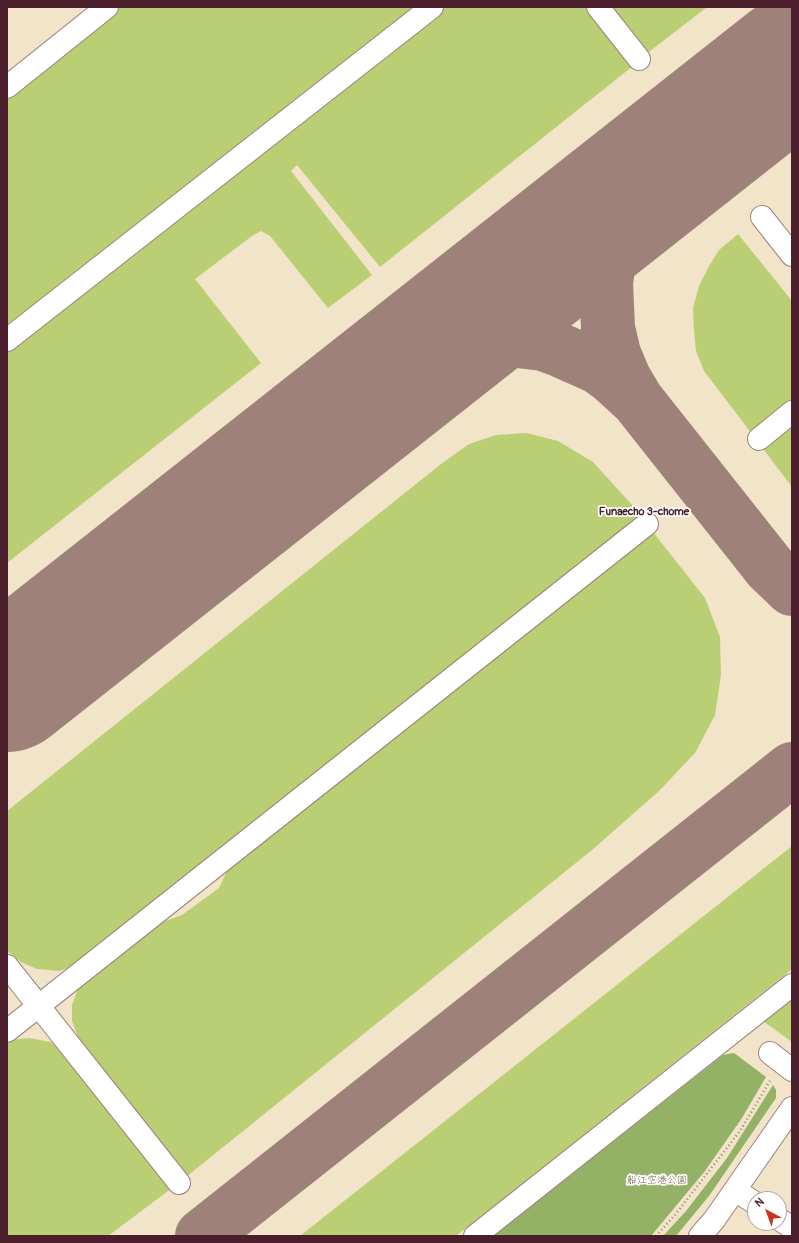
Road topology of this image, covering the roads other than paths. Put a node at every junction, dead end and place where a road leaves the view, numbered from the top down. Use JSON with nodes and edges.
{"nodes":[{"id":1,"x":107,"y":7,"type":"edge"},
{"id":2,"x":432,"y":7,"type":"edge"},
{"id":3,"x":598,"y":7,"type":"edge"},
{"id":4,"x":638,"y":59,"type":"dead end"},
{"id":5,"x":7,"y":87,"type":"edge"},
{"id":6,"x":762,"y":217,"type":"dead end"},
{"id":7,"x":792,"y":255,"type":"edge"},
{"id":8,"x":7,"y":340,"type":"edge"},
{"id":9,"x":792,"y":412,"type":"edge"},
{"id":10,"x":759,"y":439,"type":"dead end"},
{"id":11,"x":646,"y":524,"type":"dead end"},
{"id":12,"x":7,"y":966,"type":"edge"},
{"id":13,"x":792,"y":985,"type":"edge"},
{"id":14,"x":38,"y":1006,"type":"junction"},
{"id":15,"x":7,"y":1031,"type":"edge"},
{"id":16,"x":792,"y":1108,"type":"edge"},
{"id":17,"x":179,"y":1183,"type":"dead end"},
{"id":18,"x":735,"y":1190,"type":"junction"},
{"id":19,"x":747,"y":1198,"type":"edge"},
{"id":20,"x":475,"y":1236,"type":"edge"},
{"id":21,"x":700,"y":1236,"type":"edge"}],
"edges":[{"from":1,"to":5,"type":"street"},
{"from":2,"to":8,"type":"street"},
{"from":3,"to":4,"type":"street"},
{"from":6,"to":7,"type":"street"},
{"from":9,"to":10,"type":"street"},
{"from":11,"to":14,"type":"street"},
{"from":12,"to":14,"type":"street"},
{"from":13,"to":20,"type":"street"},
{"from":14,"to":15,"type":"street"},
{"from":14,"to":17,"type":"street"},
{"from":16,"to":18,"type":"street"},
{"from":18,"to":19,"type":"street"},
{"from":18,"to":21,"type":"street"}]}
